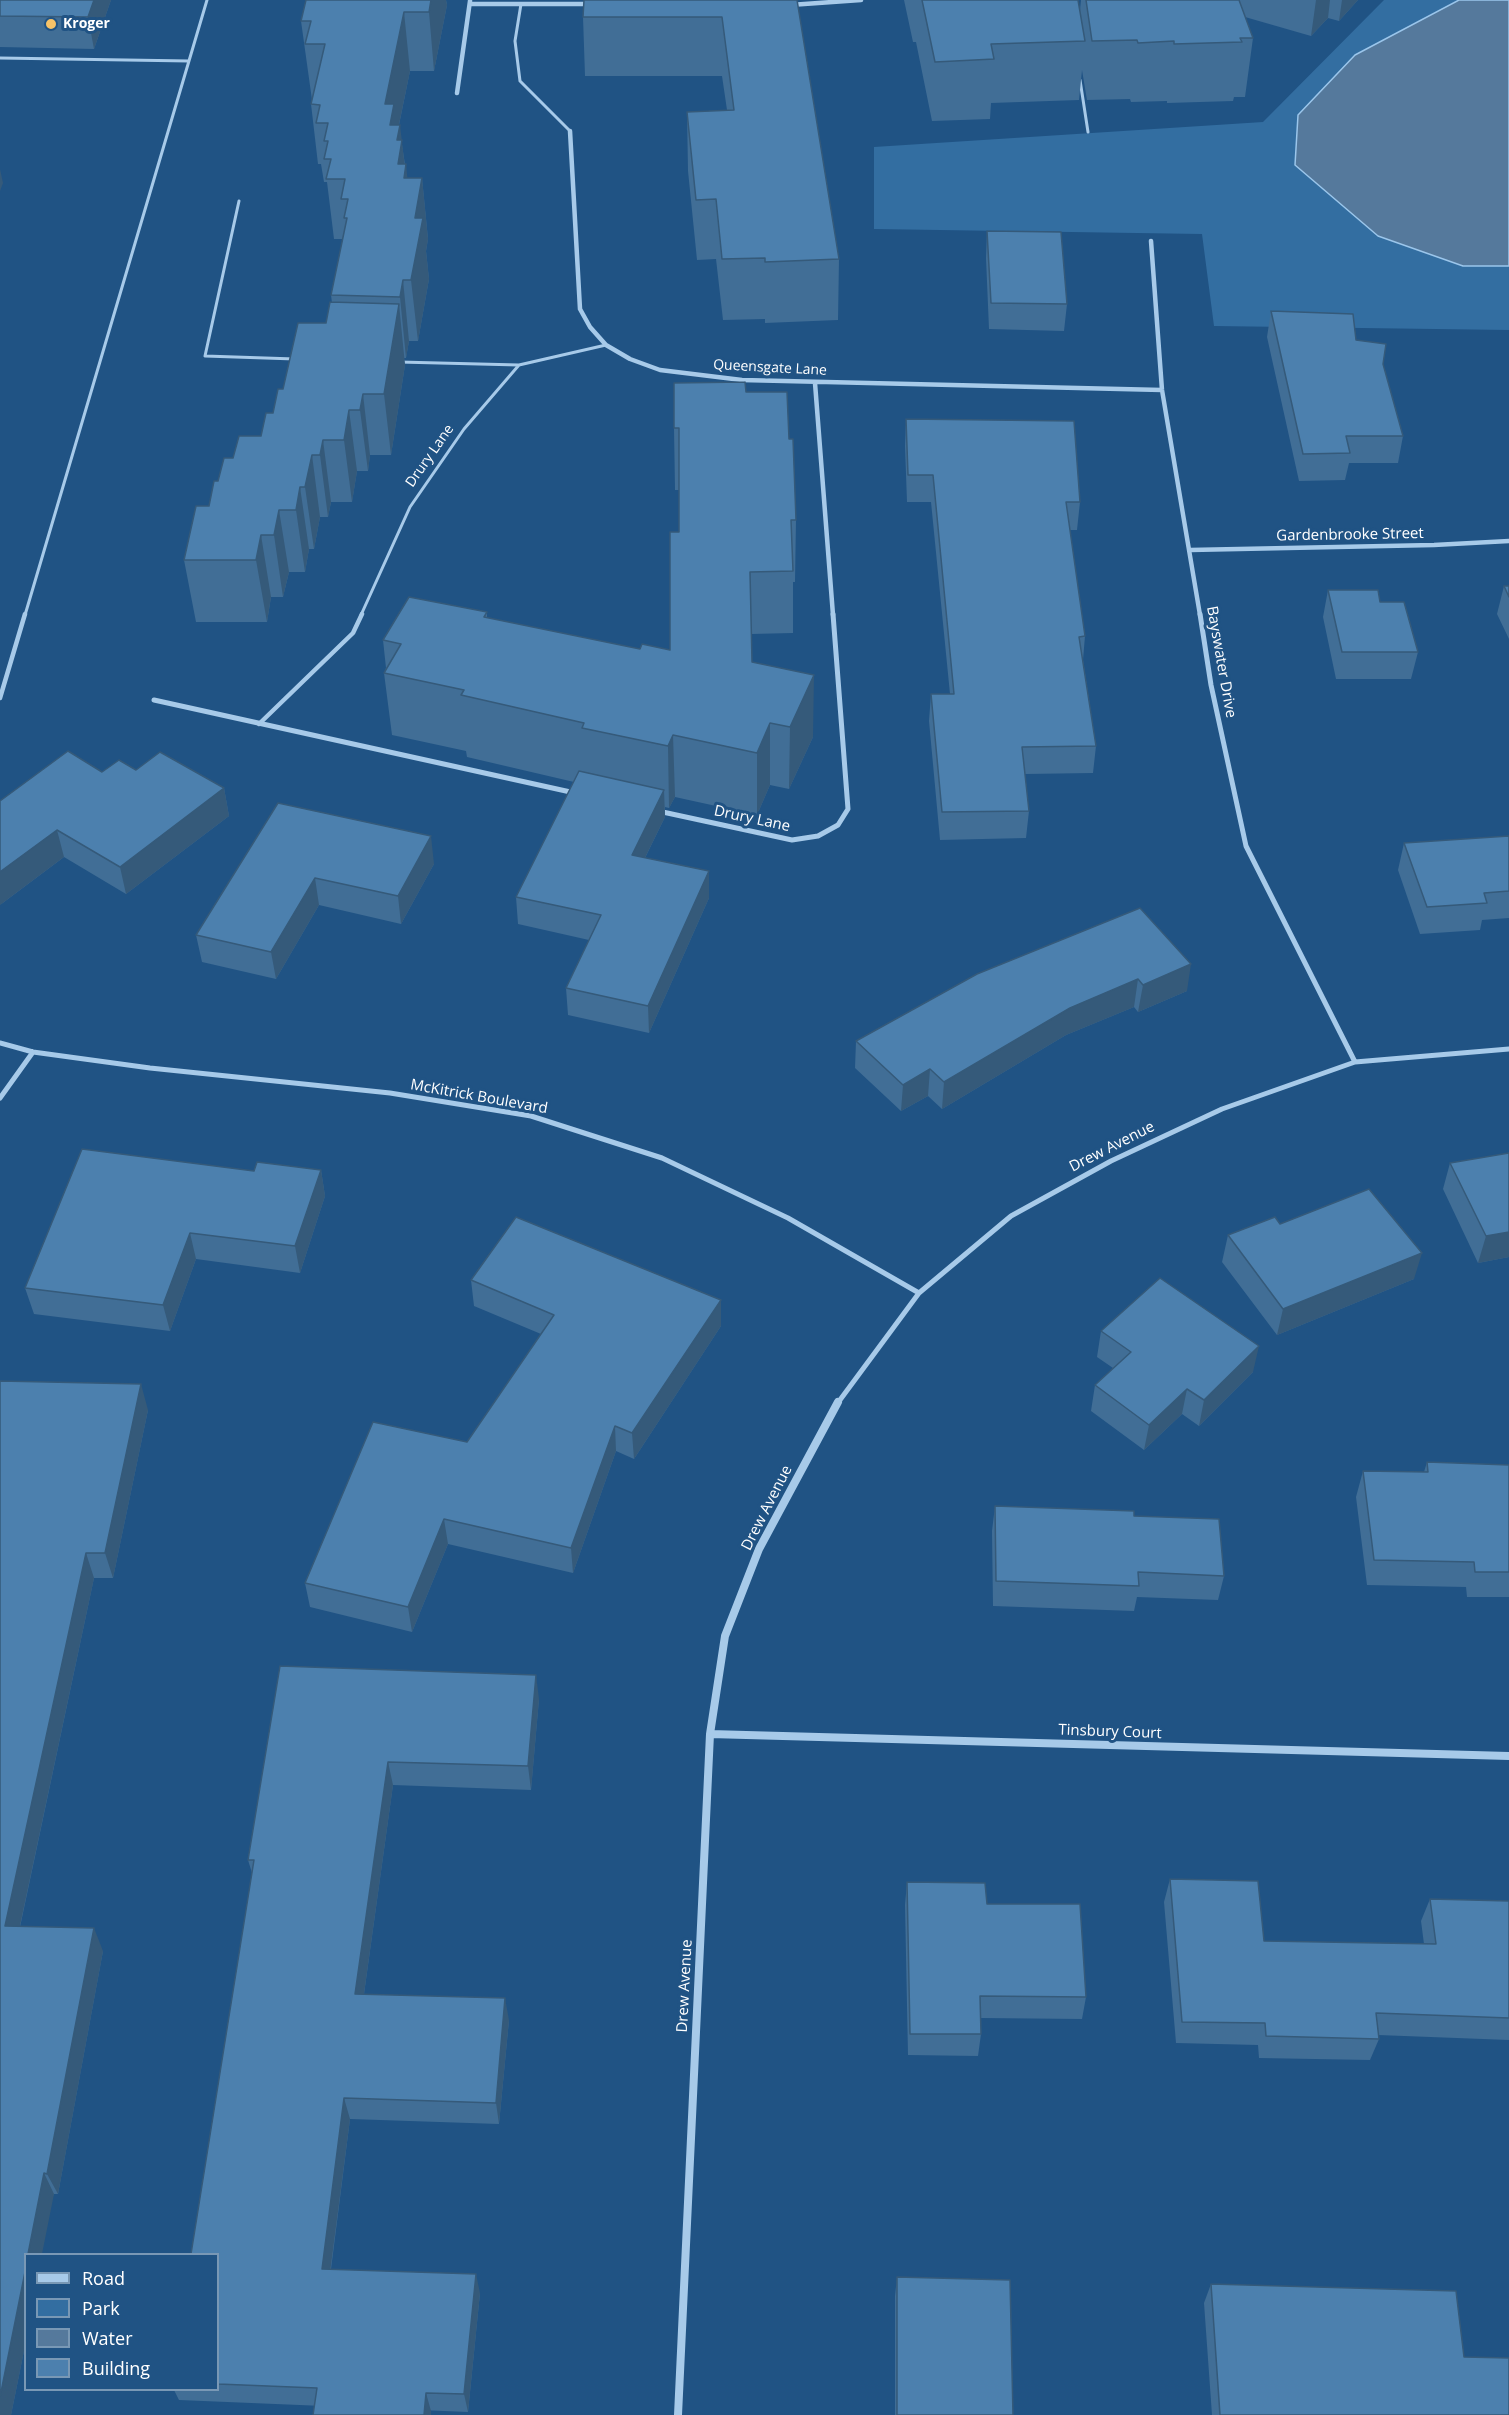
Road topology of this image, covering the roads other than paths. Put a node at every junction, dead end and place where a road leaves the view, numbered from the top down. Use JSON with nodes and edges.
{"nodes":[{"id":1,"x":207,"y":0,"type":"edge"},
{"id":2,"x":861,"y":0,"type":"edge"},
{"id":3,"x":470,"y":2,"type":"edge"},
{"id":4,"x":520,"y":4,"type":"junction"},
{"id":5,"x":603,"y":4,"type":"edge"},
{"id":6,"x":779,"y":5,"type":"edge"},
{"id":7,"x":0,"y":58,"type":"edge"},
{"id":8,"x":189,"y":61,"type":"junction"},
{"id":9,"x":1080,"y":76,"type":"edge"},
{"id":10,"x":457,"y":93,"type":"dead end"},
{"id":11,"x":570,"y":131,"type":"joint"},
{"id":12,"x":1088,"y":132,"type":"dead end"},
{"id":13,"x":239,"y":201,"type":"dead end"},
{"id":14,"x":1151,"y":241,"type":"dead end"},
{"id":15,"x":606,"y":345,"type":"junction"},
{"id":16,"x":298,"y":359,"type":"edge"},
{"id":17,"x":391,"y":362,"type":"edge"},
{"id":18,"x":519,"y":365,"type":"junction"},
{"id":19,"x":815,"y":383,"type":"junction"},
{"id":20,"x":1162,"y":390,"type":"junction"},
{"id":21,"x":1509,"y":541,"type":"edge"},
{"id":22,"x":1190,"y":550,"type":"junction"},
{"id":23,"x":0,"y":698,"type":"edge"},
{"id":24,"x":154,"y":700,"type":"dead end"},
{"id":25,"x":259,"y":724,"type":"junction"},
{"id":26,"x":584,"y":795,"type":"edge"},
{"id":27,"x":653,"y":810,"type":"edge"},
{"id":28,"x":0,"y":1043,"type":"edge"},
{"id":29,"x":1509,"y":1049,"type":"edge"},
{"id":30,"x":33,"y":1052,"type":"junction"},
{"id":31,"x":1355,"y":1062,"type":"junction"},
{"id":32,"x":0,"y":1098,"type":"edge"},
{"id":33,"x":919,"y":1293,"type":"junction"},
{"id":34,"x":710,"y":1734,"type":"junction"},
{"id":35,"x":1509,"y":1756,"type":"edge"},
{"id":36,"x":678,"y":2415,"type":"edge"}],
"edges":[{"from":1,"to":8,"type":"lane"},
{"from":2,"to":6,"type":"street"},
{"from":3,"to":4,"type":"street"},
{"from":3,"to":10,"type":"street"},
{"from":4,"to":5,"type":"street"},
{"from":4,"to":11,"type":"lane"},
{"from":7,"to":8,"type":"lane"},
{"from":8,"to":23,"type":"lane"},
{"from":9,"to":12,"type":"lane"},
{"from":11,"to":15,"type":"street","name":"Queensgate Lane"},
{"from":13,"to":16,"type":"lane"},
{"from":14,"to":20,"type":"street","name":"Bayswater Drive"},
{"from":15,"to":18,"type":"lane"},
{"from":15,"to":19,"type":"street","name":"Queensgate Lane"},
{"from":17,"to":18,"type":"lane"},
{"from":18,"to":25,"type":"lane","name":"Drury Lane"},
{"from":19,"to":20,"type":"street","name":"Queensgate Lane"},
{"from":19,"to":27,"type":"street","name":"Drury Lane"},
{"from":20,"to":22,"type":"street","name":"Bayswater Drive"},
{"from":21,"to":22,"type":"street","name":"Gardenbrooke Street"},
{"from":22,"to":31,"type":"street","name":"Bayswater Drive"},
{"from":24,"to":25,"type":"street"},
{"from":25,"to":26,"type":"street"},
{"from":28,"to":30,"type":"street","name":"McKitrick Boulevard"},
{"from":29,"to":31,"type":"street","name":"Drew Avenue"},
{"from":30,"to":32,"type":"street"},
{"from":30,"to":33,"type":"street","name":"McKitrick Boulevard"},
{"from":31,"to":33,"type":"street","name":"Drew Avenue"},
{"from":33,"to":34,"type":"street","name":"Drew Avenue"},
{"from":34,"to":35,"type":"street","name":"Tinsbury Court"},
{"from":34,"to":36,"type":"street","name":"Drew Avenue"}]}
